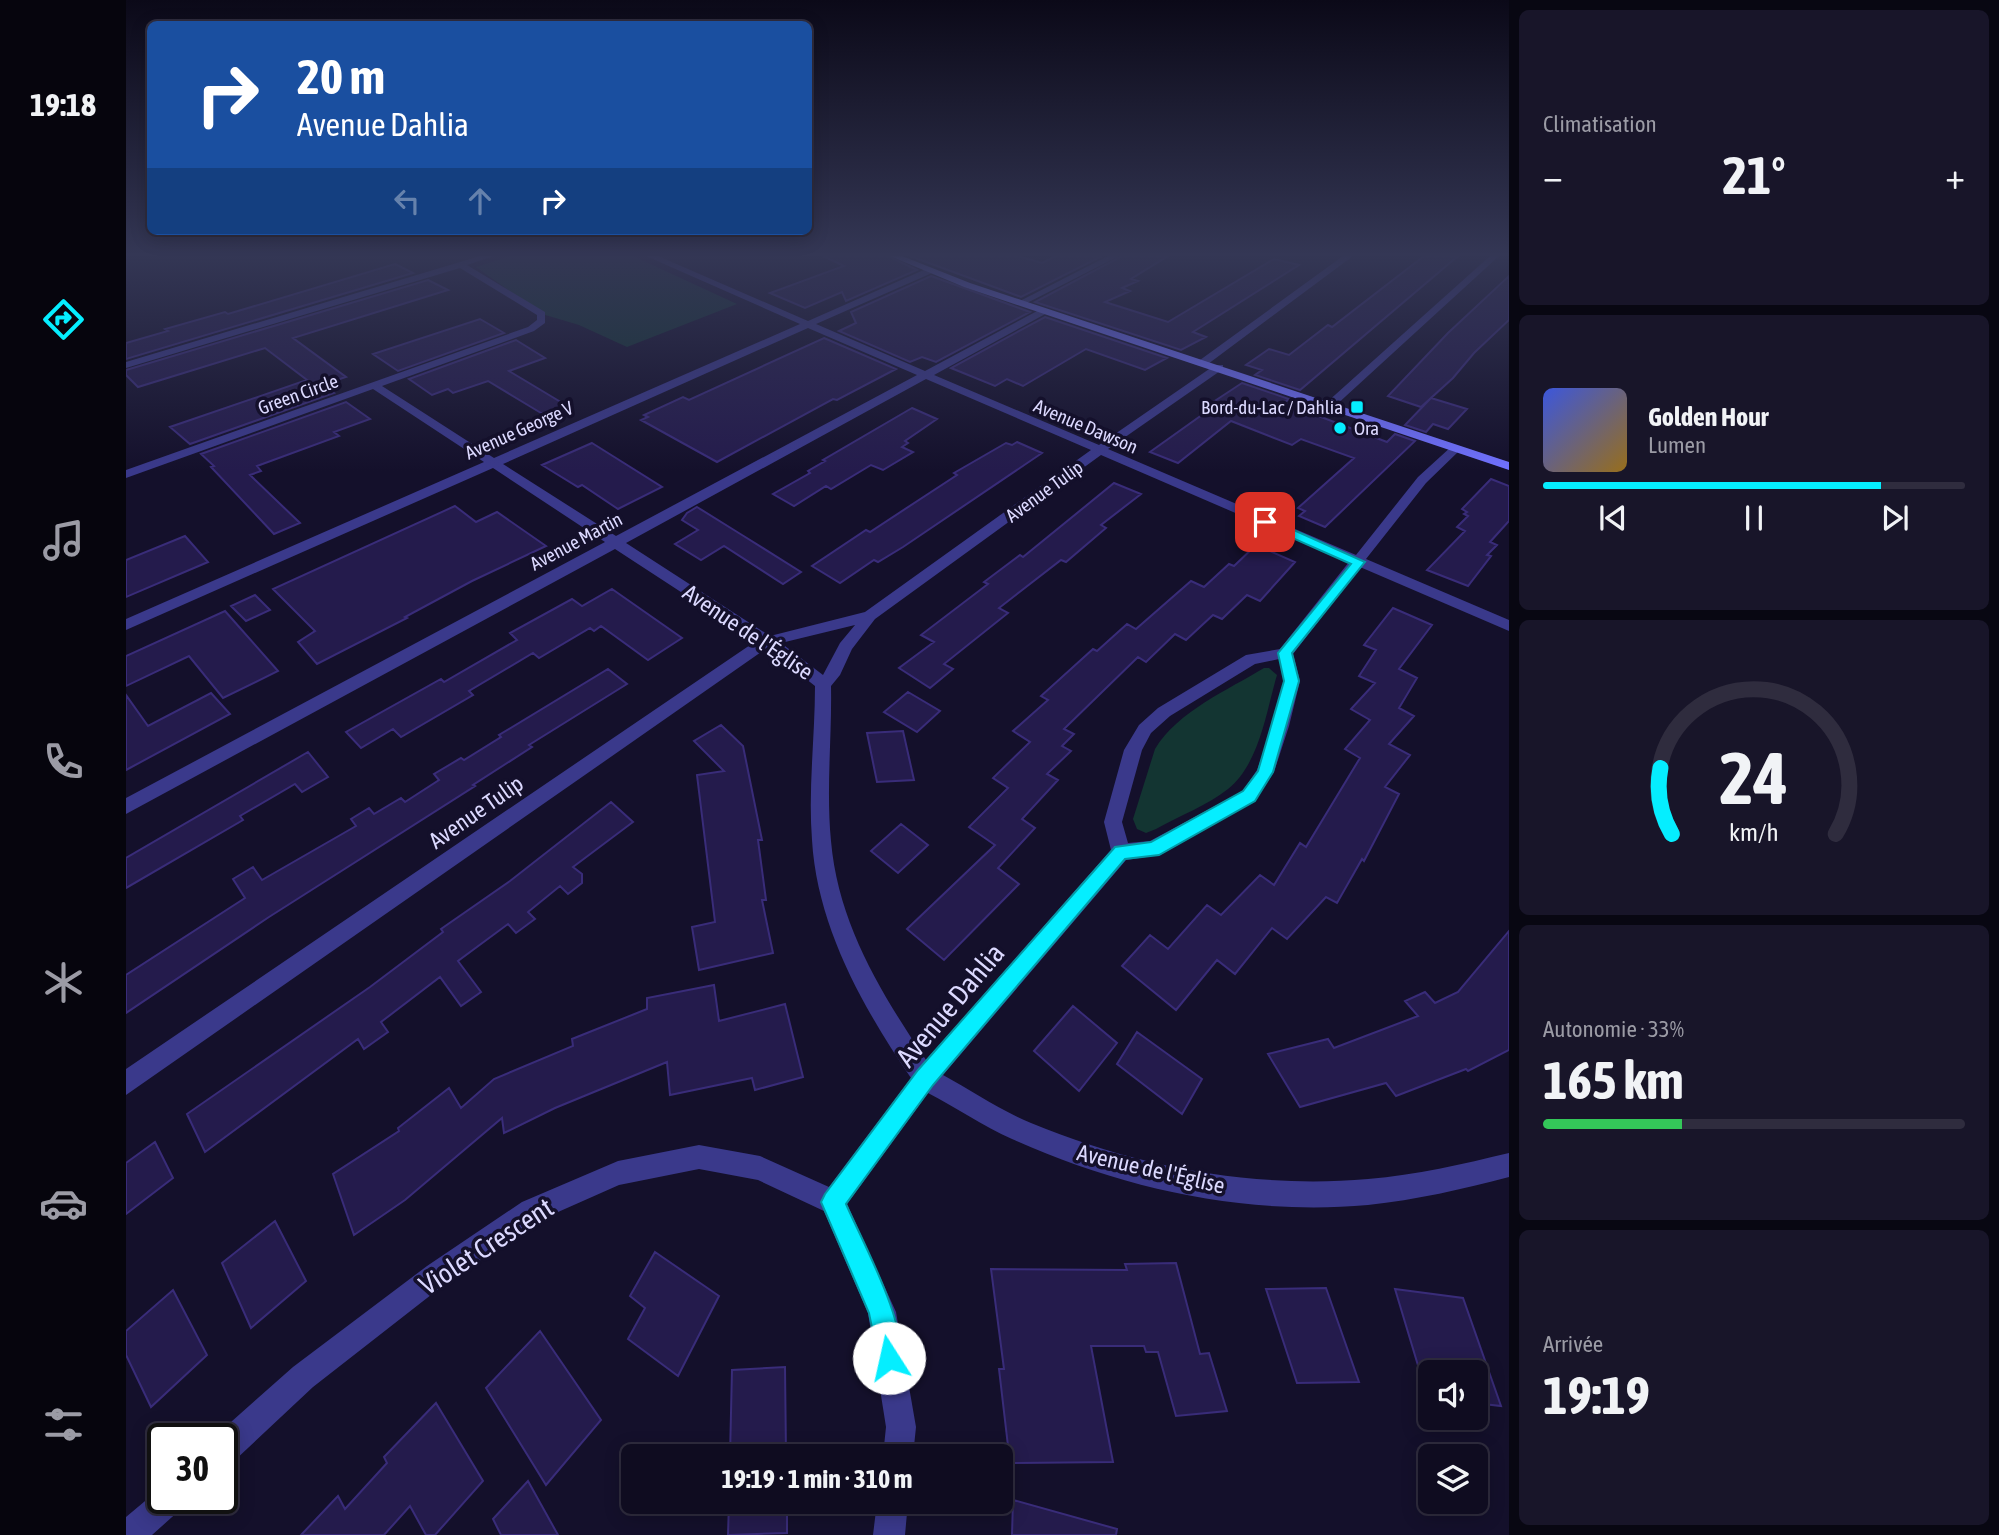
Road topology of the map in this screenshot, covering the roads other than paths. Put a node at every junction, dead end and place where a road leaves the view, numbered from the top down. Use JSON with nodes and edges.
{"nodes":[{"id":1,"x":251,"y":328,"type":"edge"},
{"id":2,"x":533,"y":328,"type":"edge"},
{"id":3,"x":800,"y":328,"type":"edge"},
{"id":4,"x":812,"y":328,"type":"edge"},
{"id":5,"x":1014,"y":328,"type":"edge"},
{"id":6,"x":1096,"y":328,"type":"edge"},
{"id":7,"x":1251,"y":328,"type":"edge"},
{"id":8,"x":1415,"y":328,"type":"edge"},
{"id":9,"x":1204,"y":362,"type":"junction"},
{"id":10,"x":126,"y":365,"type":"edge"},
{"id":11,"x":1219,"y":367,"type":"junction"},
{"id":12,"x":925,"y":376,"type":"junction"},
{"id":13,"x":375,"y":386,"type":"junction"},
{"id":14,"x":1329,"y":405,"type":"junction"},
{"id":15,"x":1456,"y":448,"type":"junction"},
{"id":16,"x":1100,"y":451,"type":"junction"},
{"id":17,"x":494,"y":462,"type":"junction"},
{"id":18,"x":1509,"y":466,"type":"edge"},
{"id":19,"x":126,"y":474,"type":"edge"},
{"id":20,"x":615,"y":544,"type":"junction"},
{"id":21,"x":1359,"y":562,"type":"junction"},
{"id":22,"x":870,"y":616,"type":"junction"},
{"id":23,"x":126,"y":625,"type":"edge"},
{"id":24,"x":1509,"y":626,"type":"edge"},
{"id":25,"x":765,"y":642,"type":"junction"},
{"id":26,"x":1285,"y":653,"type":"junction"},
{"id":27,"x":823,"y":684,"type":"junction"},
{"id":28,"x":126,"y":807,"type":"edge"},
{"id":29,"x":1121,"y":852,"type":"junction"},
{"id":30,"x":925,"y":1078,"type":"junction"},
{"id":31,"x":126,"y":1083,"type":"edge"},
{"id":32,"x":1509,"y":1165,"type":"edge"},
{"id":33,"x":833,"y":1202,"type":"junction"},
{"id":34,"x":238,"y":1436,"type":"edge"},
{"id":35,"x":899,"y":1444,"type":"edge"},
{"id":36,"x":152,"y":1514,"type":"edge"},
{"id":37,"x":892,"y":1514,"type":"edge"},
{"id":38,"x":129,"y":1535,"type":"edge"},
{"id":39,"x":889,"y":1535,"type":"edge"}],
"edges":[{"from":1,"to":10,"type":"street"},
{"from":2,"to":13,"type":"street","name":"Green Circle"},
{"from":3,"to":17,"type":"street","name":"Avenue George V"},
{"from":4,"to":12,"type":"street","name":"Avenue Dawson"},
{"from":5,"to":12,"type":"street","name":"Avenue Martin"},
{"from":6,"to":9,"type":"street"},
{"from":7,"to":9,"type":"street"},
{"from":8,"to":14,"type":"street"},
{"from":9,"to":11,"type":"street"},
{"from":11,"to":14,"type":"street"},
{"from":11,"to":16,"type":"street","name":"Avenue Tulip"},
{"from":12,"to":16,"type":"street","name":"Avenue Dawson"},
{"from":12,"to":20,"type":"street","name":"Avenue Martin"},
{"from":13,"to":17,"type":"street","name":"Avenue de l'Église"},
{"from":13,"to":19,"type":"street","name":"Green Circle"},
{"from":14,"to":15,"type":"street"},
{"from":15,"to":18,"type":"street"},
{"from":15,"to":21,"type":"street"},
{"from":16,"to":21,"type":"street","name":"Avenue Dawson"},
{"from":16,"to":22,"type":"street","name":"Avenue Tulip"},
{"from":17,"to":20,"type":"street","name":"Avenue de l'Église"},
{"from":17,"to":23,"type":"street","name":"Avenue George V"},
{"from":20,"to":25,"type":"street","name":"Avenue de l'Église"},
{"from":20,"to":28,"type":"street","name":"Avenue Martin"},
{"from":21,"to":24,"type":"street","name":"Avenue Dawson"},
{"from":21,"to":26,"type":"street"},
{"from":22,"to":25,"type":"street","name":"Avenue Tulip"},
{"from":22,"to":27,"type":"street","name":"Avenue Tulip"},
{"from":25,"to":27,"type":"street","name":"Avenue de l'Église"},
{"from":25,"to":31,"type":"street","name":"Avenue Tulip"},
{"from":26,"to":29,"type":"street"},
{"from":26,"to":29,"type":"street"},
{"from":27,"to":30,"type":"street","name":"Avenue de l'Église"},
{"from":29,"to":30,"type":"street","name":"Avenue Dahlia"},
{"from":30,"to":32,"type":"street","name":"Avenue de l'Église"},
{"from":30,"to":33,"type":"street","name":"Avenue Dahlia"},
{"from":33,"to":34,"type":"street","name":"Violet Crescent"},
{"from":33,"to":35,"type":"street"},
{"from":36,"to":38,"type":"street"},
{"from":37,"to":39,"type":"street"}]}
